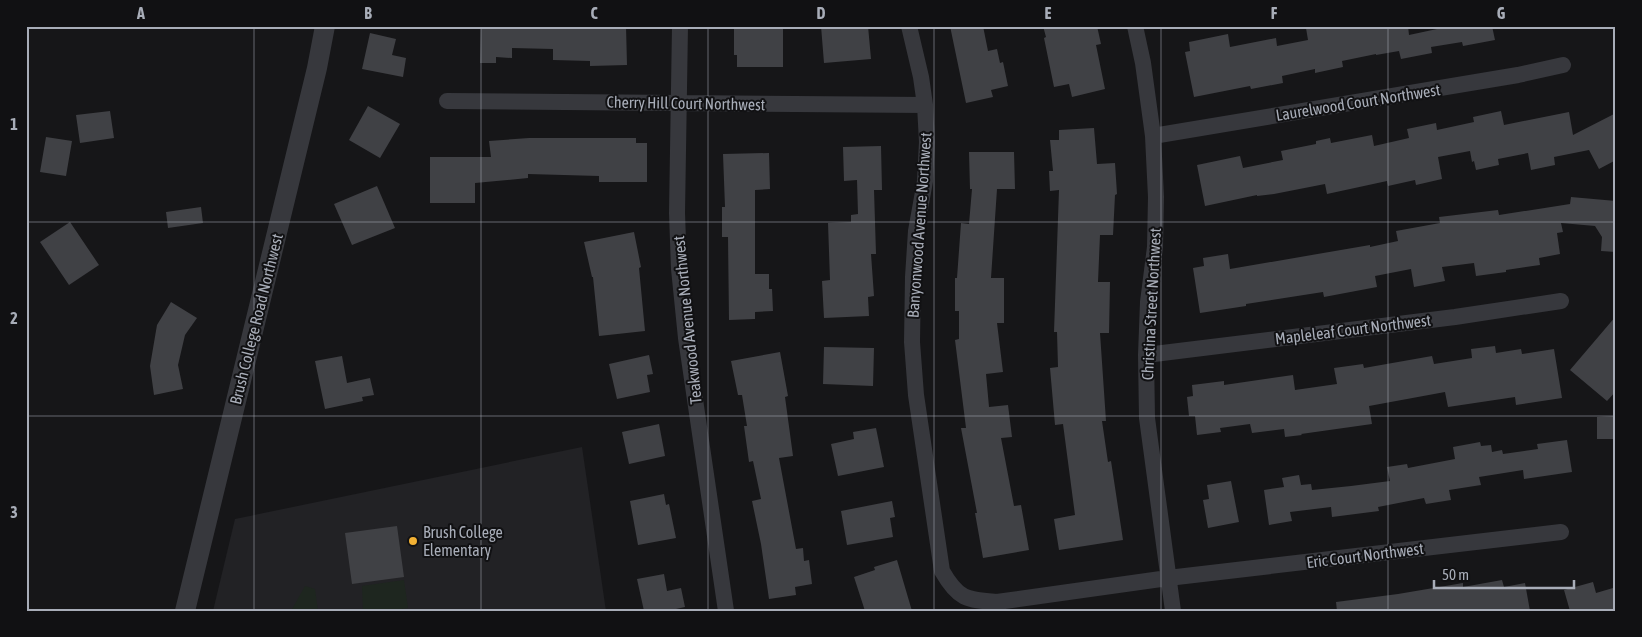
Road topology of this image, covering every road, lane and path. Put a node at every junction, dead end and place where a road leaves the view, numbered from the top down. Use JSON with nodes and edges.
{"nodes":[{"id":1,"x":325,"y":26,"type":"edge"},
{"id":2,"x":680,"y":26,"type":"edge"},
{"id":3,"x":909,"y":26,"type":"edge"},
{"id":4,"x":1135,"y":26,"type":"edge"},
{"id":5,"x":1563,"y":65,"type":"dead end"},
{"id":6,"x":447,"y":101,"type":"dead end"},
{"id":7,"x":679,"y":102,"type":"junction"},
{"id":8,"x":925,"y":105,"type":"junction"},
{"id":9,"x":1153,"y":136,"type":"junction"},
{"id":10,"x":1561,"y":301,"type":"dead end"},
{"id":11,"x":1146,"y":355,"type":"junction"},
{"id":12,"x":1561,"y":532,"type":"dead end"},
{"id":13,"x":1168,"y":578,"type":"junction"},
{"id":14,"x":962,"y":596,"type":"joint"},
{"id":15,"x":185,"y":611,"type":"edge"},
{"id":16,"x":726,"y":611,"type":"edge"},
{"id":17,"x":1173,"y":611,"type":"edge"}],
"edges":[{"from":1,"to":15,"type":"street","name":"Brush College Road Northwest"},
{"from":2,"to":7,"type":"street","name":"Teakwood Avenue Northwest"},
{"from":3,"to":8,"type":"street","name":"Banyonwood Avenue Northwest"},
{"from":4,"to":9,"type":"street","name":"Christina Street Northwest"},
{"from":5,"to":9,"type":"street","name":"Laurelwood Court Northwest"},
{"from":6,"to":7,"type":"street","name":"Cherry Hill Court Northwest"},
{"from":7,"to":8,"type":"street","name":"Cherry Hill Court Northwest"},
{"from":7,"to":16,"type":"street","name":"Teakwood Avenue Northwest"},
{"from":8,"to":14,"type":"street","name":"Banyonwood Avenue Northwest"},
{"from":9,"to":11,"type":"street","name":"Christina Street Northwest"},
{"from":10,"to":11,"type":"street","name":"Mapleleaf Court Northwest"},
{"from":11,"to":13,"type":"street","name":"Christina Street Northwest"},
{"from":12,"to":13,"type":"street","name":"Eric Court Northwest"},
{"from":13,"to":14,"type":"street","name":"Eric Court Northwest"},
{"from":13,"to":17,"type":"street","name":"Christina Street Northwest"}]}
